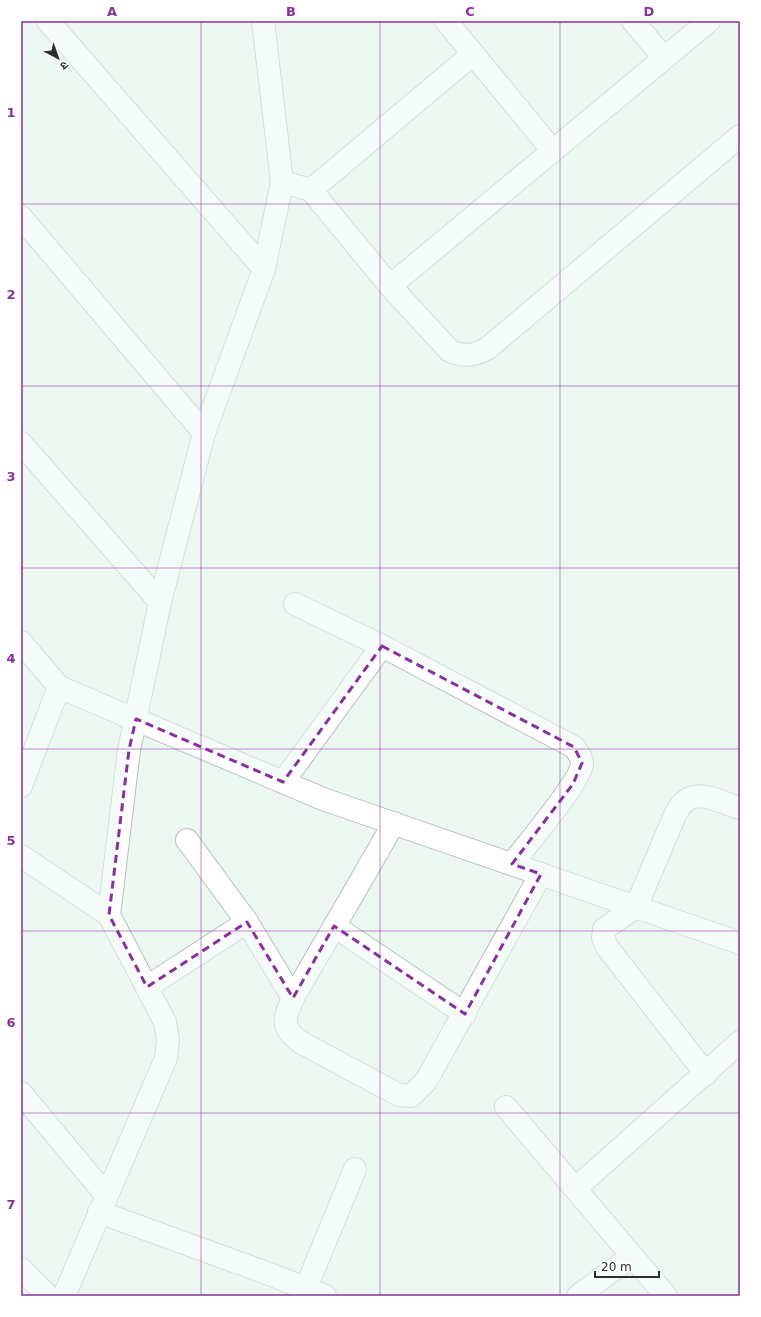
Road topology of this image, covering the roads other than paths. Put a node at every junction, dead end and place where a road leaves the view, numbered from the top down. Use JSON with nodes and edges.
{"nodes":[{"id":1,"x":48,"y":21,"type":"edge"},
{"id":2,"x":263,"y":21,"type":"edge"},
{"id":3,"x":446,"y":21,"type":"edge"},
{"id":4,"x":633,"y":21,"type":"edge"},
{"id":5,"x":708,"y":21,"type":"edge"},
{"id":6,"x":473,"y":54,"type":"junction"},
{"id":7,"x":664,"y":58,"type":"junction"},
{"id":8,"x":740,"y":136,"type":"edge"},
{"id":9,"x":552,"y":151,"type":"junction"},
{"id":10,"x":282,"y":182,"type":"junction"},
{"id":11,"x":311,"y":190,"type":"junction"},
{"id":12,"x":21,"y":217,"type":"edge"},
{"id":13,"x":264,"y":269,"type":"junction"},
{"id":14,"x":390,"y":286,"type":"junction"},
{"id":15,"x":204,"y":432,"type":"junction"},
{"id":16,"x":21,"y":443,"type":"edge"},
{"id":17,"x":160,"y":602,"type":"junction"},
{"id":18,"x":295,"y":604,"type":"dead end"},
{"id":19,"x":21,"y":642,"type":"edge"},
{"id":20,"x":382,"y":646,"type":"junction"},
{"id":21,"x":59,"y":687,"type":"junction"},
{"id":22,"x":136,"y":719,"type":"junction"},
{"id":23,"x":283,"y":782,"type":"junction"},
{"id":24,"x":21,"y":786,"type":"edge"},
{"id":25,"x":740,"y":808,"type":"edge"},
{"id":26,"x":394,"y":824,"type":"junction"},
{"id":27,"x":187,"y":840,"type":"dead end"},
{"id":28,"x":21,"y":856,"type":"edge"},
{"id":29,"x":512,"y":864,"type":"junction"},
{"id":30,"x":541,"y":874,"type":"junction"},
{"id":31,"x":636,"y":907,"type":"junction"},
{"id":32,"x":109,"y":915,"type":"junction"},
{"id":33,"x":246,"y":922,"type":"junction"},
{"id":34,"x":334,"y":926,"type":"junction"},
{"id":35,"x":740,"y":943,"type":"edge"},
{"id":36,"x":147,"y":987,"type":"junction"},
{"id":37,"x":293,"y":998,"type":"junction"},
{"id":38,"x":465,"y":1014,"type":"junction"},
{"id":39,"x":740,"y":1042,"type":"edge"},
{"id":40,"x":706,"y":1074,"type":"junction"},
{"id":41,"x":21,"y":1093,"type":"edge"},
{"id":42,"x":506,"y":1107,"type":"dead end"},
{"id":43,"x":355,"y":1168,"type":"dead end"},
{"id":44,"x":576,"y":1188,"type":"junction"},
{"id":45,"x":103,"y":1204,"type":"junction"},
{"id":46,"x":631,"y":1257,"type":"junction"},
{"id":47,"x":21,"y":1268,"type":"edge"},
{"id":48,"x":315,"y":1292,"type":"edge"},
{"id":49,"x":48,"y":1296,"type":"edge"},
{"id":50,"x":64,"y":1296,"type":"edge"},
{"id":51,"x":578,"y":1296,"type":"edge"},
{"id":52,"x":666,"y":1296,"type":"edge"}],
"edges":[{"from":1,"to":13,"type":"street"},
{"from":2,"to":10,"type":"street"},
{"from":3,"to":6,"type":"street"},
{"from":4,"to":7,"type":"street"},
{"from":5,"to":7,"type":"street"},
{"from":6,"to":9,"type":"street"},
{"from":6,"to":11,"type":"street"},
{"from":7,"to":9,"type":"street"},
{"from":8,"to":14,"type":"street"},
{"from":9,"to":14,"type":"street"},
{"from":10,"to":11,"type":"street"},
{"from":10,"to":13,"type":"street"},
{"from":11,"to":14,"type":"street"},
{"from":12,"to":15,"type":"street"},
{"from":13,"to":15,"type":"street"},
{"from":15,"to":17,"type":"street"},
{"from":16,"to":17,"type":"street"},
{"from":17,"to":22,"type":"street"},
{"from":18,"to":20,"type":"street"},
{"from":19,"to":21,"type":"street"},
{"from":20,"to":23,"type":"street"},
{"from":20,"to":29,"type":"street"},
{"from":21,"to":22,"type":"street"},
{"from":21,"to":24,"type":"street"},
{"from":22,"to":23,"type":"street"},
{"from":22,"to":32,"type":"street"},
{"from":23,"to":26,"type":"street"},
{"from":25,"to":31,"type":"street"},
{"from":26,"to":29,"type":"street"},
{"from":26,"to":34,"type":"street"},
{"from":27,"to":33,"type":"street"},
{"from":28,"to":32,"type":"street"},
{"from":29,"to":30,"type":"street"},
{"from":30,"to":31,"type":"street"},
{"from":30,"to":38,"type":"street"},
{"from":31,"to":35,"type":"street"},
{"from":31,"to":40,"type":"street"},
{"from":32,"to":36,"type":"street"},
{"from":33,"to":36,"type":"street"},
{"from":33,"to":37,"type":"street"},
{"from":34,"to":37,"type":"street"},
{"from":34,"to":38,"type":"street"},
{"from":36,"to":45,"type":"street"},
{"from":37,"to":38,"type":"street"},
{"from":39,"to":40,"type":"street"},
{"from":40,"to":44,"type":"street"},
{"from":41,"to":45,"type":"street"},
{"from":42,"to":44,"type":"street"},
{"from":43,"to":48,"type":"street"},
{"from":44,"to":46,"type":"street"},
{"from":45,"to":48,"type":"street"},
{"from":45,"to":50,"type":"street"},
{"from":46,"to":51,"type":"street"},
{"from":46,"to":52,"type":"street"},
{"from":47,"to":49,"type":"street"}]}
